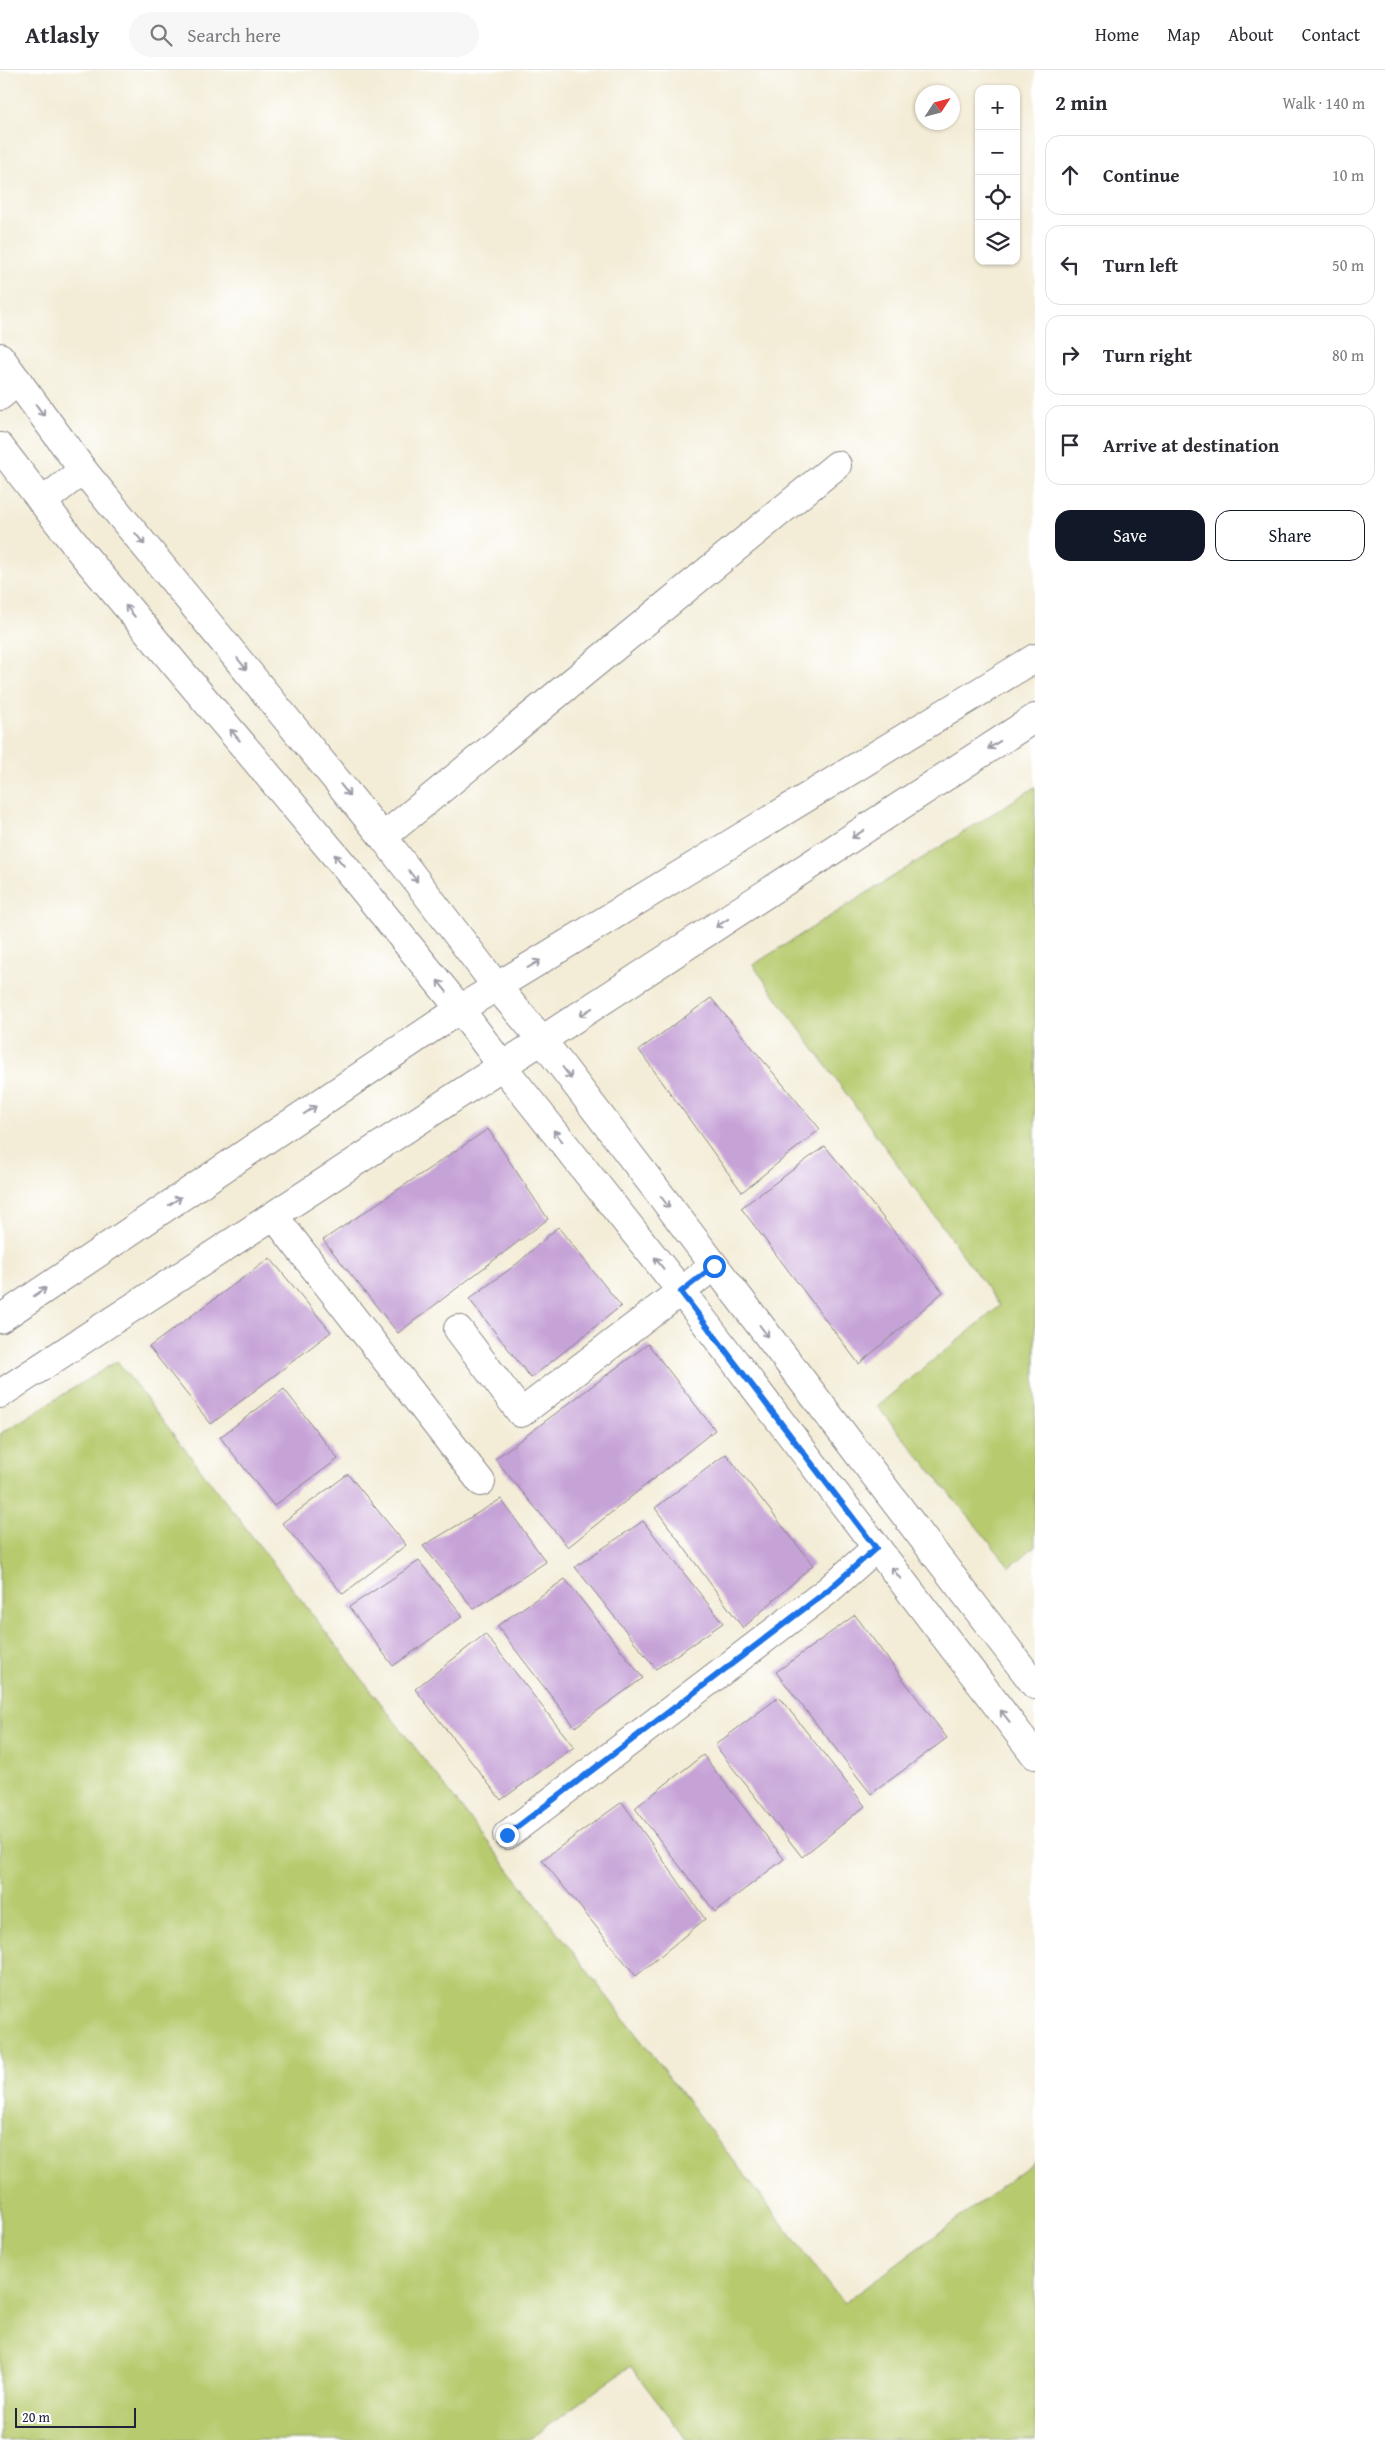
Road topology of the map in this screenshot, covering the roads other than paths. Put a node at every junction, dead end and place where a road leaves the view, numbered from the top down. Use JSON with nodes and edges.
{"nodes":[{"id":1,"x":0,"y":358,"type":"edge"},
{"id":2,"x":9,"y":388,"type":"edge"},
{"id":3,"x":0,"y":447,"type":"edge"},
{"id":4,"x":837,"y":464,"type":"dead end"},
{"id":5,"x":84,"y":470,"type":"junction"},
{"id":6,"x":42,"y":502,"type":"junction"},
{"id":7,"x":1035,"y":658,"type":"edge"},
{"id":8,"x":1035,"y":718,"type":"edge"},
{"id":9,"x":384,"y":837,"type":"junction"},
{"id":10,"x":497,"y":987,"type":"junction"},
{"id":11,"x":460,"y":1009,"type":"junction"},
{"id":12,"x":542,"y":1040,"type":"junction"},
{"id":13,"x":503,"y":1067,"type":"junction"},
{"id":14,"x":274,"y":1216,"type":"junction"},
{"id":15,"x":714,"y":1266,"type":"junction"},
{"id":16,"x":681,"y":1292,"type":"junction"},
{"id":17,"x":0,"y":1319,"type":"edge"},
{"id":18,"x":458,"y":1329,"type":"dead end"},
{"id":19,"x":0,"y":1394,"type":"edge"},
{"id":20,"x":480,"y":1482,"type":"dead end"},
{"id":21,"x":876,"y":1548,"type":"junction"},
{"id":22,"x":951,"y":1574,"type":"junction"},
{"id":23,"x":917,"y":1601,"type":"junction"},
{"id":24,"x":1035,"y":1685,"type":"edge"},
{"id":25,"x":1035,"y":1755,"type":"edge"},
{"id":26,"x":507,"y":1835,"type":"dead end"}],
"edges":[{"from":1,"to":2,"type":"street"},
{"from":2,"to":5,"type":"street","one_way":true},
{"from":3,"to":6,"type":"street"},
{"from":4,"to":9,"type":"street"},
{"from":5,"to":6,"type":"street"},
{"from":5,"to":9,"type":"street","one_way":true},
{"from":11,"to":6,"type":"street","one_way":true},
{"from":10,"to":7,"type":"street","one_way":true},
{"from":8,"to":12,"type":"street","one_way":true},
{"from":9,"to":10,"type":"street","one_way":true},
{"from":10,"to":11,"type":"street"},
{"from":10,"to":12,"type":"street"},
{"from":11,"to":13,"type":"street"},
{"from":17,"to":11,"type":"street","one_way":true},
{"from":12,"to":13,"type":"street"},
{"from":12,"to":15,"type":"street","one_way":true},
{"from":13,"to":14,"type":"street"},
{"from":16,"to":13,"type":"street","one_way":true},
{"from":14,"to":19,"type":"street"},
{"from":14,"to":20,"type":"street"},
{"from":15,"to":16,"type":"street"},
{"from":15,"to":22,"type":"street","one_way":true},
{"from":16,"to":18,"type":"street"},
{"from":16,"to":21,"type":"street"},
{"from":23,"to":21,"type":"street","one_way":true},
{"from":21,"to":26,"type":"street"},
{"from":22,"to":23,"type":"street"},
{"from":22,"to":24,"type":"street"},
{"from":25,"to":23,"type":"street","one_way":true}]}
